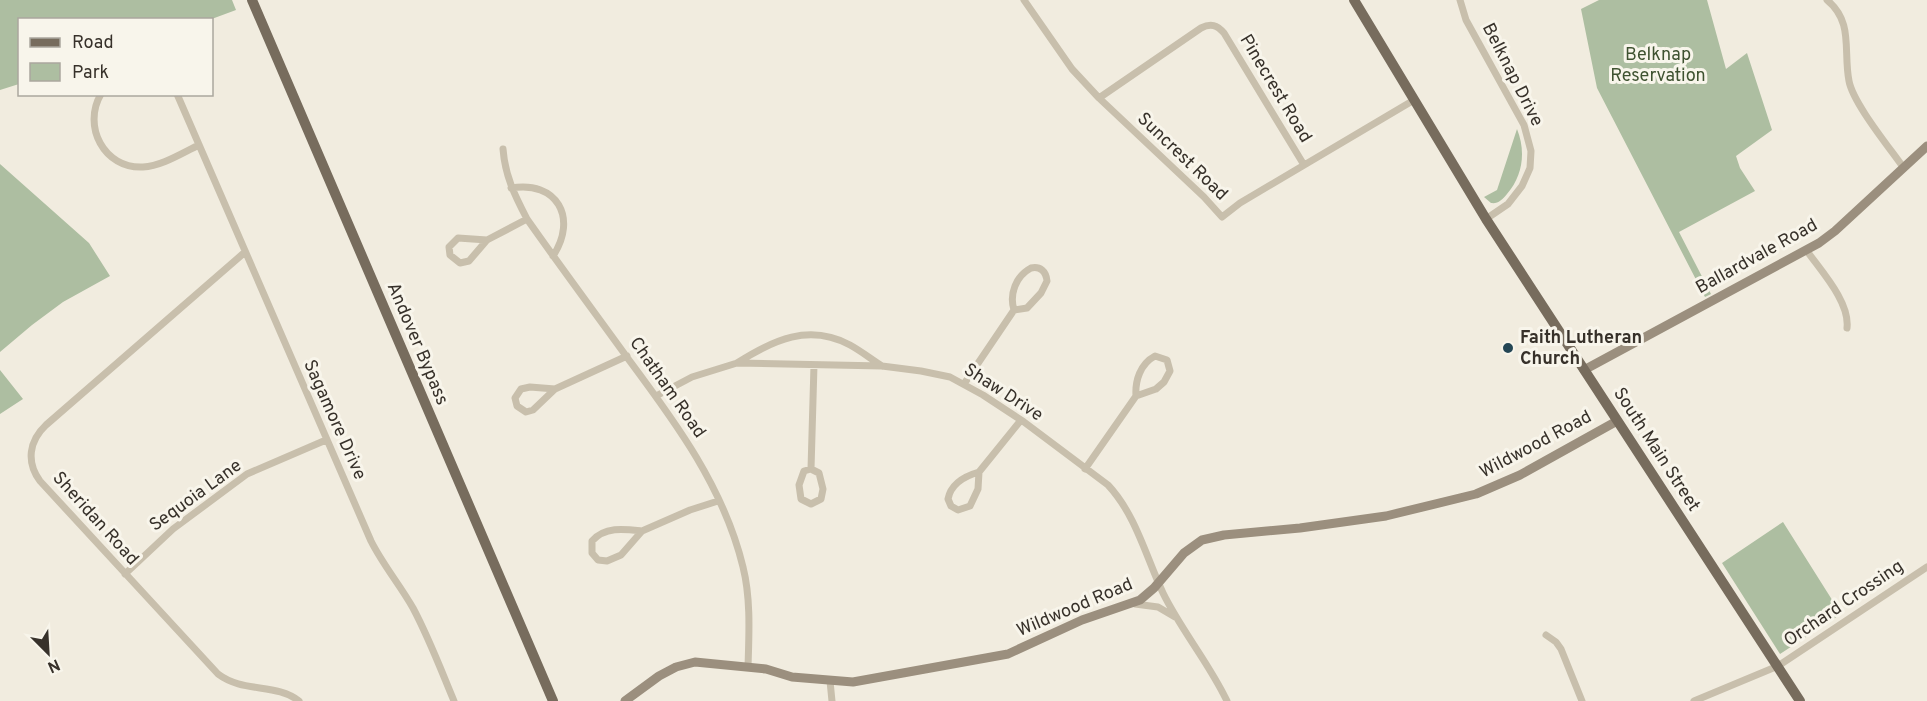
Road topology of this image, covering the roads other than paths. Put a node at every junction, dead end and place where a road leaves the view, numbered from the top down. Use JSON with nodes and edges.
{"nodes":[{"id":1,"x":252,"y":0,"type":"edge"},
{"id":2,"x":1024,"y":0,"type":"edge"},
{"id":3,"x":1354,"y":0,"type":"edge"},
{"id":4,"x":1460,"y":0,"type":"edge"},
{"id":5,"x":1827,"y":0,"type":"edge"},
{"id":6,"x":100,"y":96,"type":"edge"},
{"id":7,"x":178,"y":96,"type":"edge"},
{"id":8,"x":1099,"y":98,"type":"junction"},
{"id":9,"x":1414,"y":100,"type":"junction"},
{"id":10,"x":199,"y":145,"type":"junction"},
{"id":11,"x":1927,"y":146,"type":"edge"},
{"id":12,"x":502,"y":149,"type":"dead end"},
{"id":13,"x":1304,"y":165,"type":"junction"},
{"id":14,"x":1903,"y":167,"type":"junction"},
{"id":15,"x":511,"y":188,"type":"junction"},
{"id":16,"x":526,"y":219,"type":"junction"},
{"id":17,"x":1486,"y":219,"type":"junction"},
{"id":18,"x":487,"y":240,"type":"junction"},
{"id":19,"x":1807,"y":250,"type":"junction"},
{"id":20,"x":245,"y":252,"type":"junction"},
{"id":21,"x":553,"y":256,"type":"junction"},
{"id":22,"x":1014,"y":310,"type":"junction"},
{"id":23,"x":1847,"y":328,"type":"dead end"},
{"id":24,"x":627,"y":356,"type":"junction"},
{"id":25,"x":737,"y":363,"type":"junction"},
{"id":26,"x":814,"y":365,"type":"junction"},
{"id":27,"x":882,"y":366,"type":"junction"},
{"id":28,"x":1584,"y":370,"type":"junction"},
{"id":29,"x":964,"y":384,"type":"junction"},
{"id":30,"x":555,"y":389,"type":"junction"},
{"id":31,"x":656,"y":396,"type":"junction"},
{"id":32,"x":1136,"y":396,"type":"junction"},
{"id":33,"x":1021,"y":420,"type":"junction"},
{"id":34,"x":1617,"y":421,"type":"junction"},
{"id":35,"x":326,"y":440,"type":"junction"},
{"id":36,"x":811,"y":469,"type":"junction"},
{"id":37,"x":1085,"y":469,"type":"junction"},
{"id":38,"x":979,"y":472,"type":"junction"},
{"id":39,"x":718,"y":501,"type":"junction"},
{"id":40,"x":642,"y":531,"type":"junction"},
{"id":41,"x":1927,"y":567,"type":"edge"},
{"id":42,"x":125,"y":574,"type":"junction"},
{"id":43,"x":1159,"y":582,"type":"junction"},
{"id":44,"x":1130,"y":605,"type":"junction"},
{"id":45,"x":1180,"y":621,"type":"junction"},
{"id":46,"x":1546,"y":635,"type":"dead end"},
{"id":47,"x":1778,"y":666,"type":"junction"},
{"id":48,"x":748,"y":667,"type":"junction"},
{"id":49,"x":830,"y":681,"type":"junction"},
{"id":50,"x":299,"y":701,"type":"edge"},
{"id":51,"x":454,"y":701,"type":"edge"},
{"id":52,"x":553,"y":701,"type":"edge"},
{"id":53,"x":625,"y":701,"type":"edge"},
{"id":54,"x":832,"y":701,"type":"edge"},
{"id":55,"x":1227,"y":701,"type":"edge"},
{"id":56,"x":1582,"y":701,"type":"edge"},
{"id":57,"x":1694,"y":701,"type":"edge"},
{"id":58,"x":1800,"y":701,"type":"edge"}],
"edges":[{"from":1,"to":52,"type":"main road","name":"Andover Bypass"},
{"from":2,"to":8,"type":"street","name":"Suncrest Road"},
{"from":3,"to":9,"type":"main road","name":"South Main Street"},
{"from":4,"to":17,"type":"street","name":"Belknap Drive"},
{"from":5,"to":14,"type":"street"},
{"from":6,"to":10,"type":"street"},
{"from":7,"to":10,"type":"street","name":"Sagamore Drive"},
{"from":8,"to":13,"type":"street","name":"Suncrest Road"},
{"from":8,"to":13,"type":"street","name":"Pinecrest Road"},
{"from":9,"to":13,"type":"street","name":"Suncrest Road"},
{"from":9,"to":17,"type":"main road","name":"South Main Street"},
{"from":10,"to":20,"type":"street","name":"Sagamore Drive"},
{"from":11,"to":14,"type":"street","name":"Ballardvale Road"},
{"from":12,"to":15,"type":"street","name":"Chatham Road"},
{"from":14,"to":19,"type":"street","name":"Ballardvale Road"},
{"from":15,"to":16,"type":"street","name":"Chatham Road"},
{"from":15,"to":21,"type":"street"},
{"from":16,"to":18,"type":"street"},
{"from":16,"to":21,"type":"street","name":"Chatham Road"},
{"from":17,"to":28,"type":"main road","name":"South Main Street"},
{"from":18,"to":18,"type":"street"},
{"from":19,"to":23,"type":"street"},
{"from":19,"to":28,"type":"street","name":"Ballardvale Road"},
{"from":20,"to":35,"type":"street","name":"Sagamore Drive"},
{"from":20,"to":42,"type":"street","name":"Sheridan Road"},
{"from":21,"to":24,"type":"street","name":"Chatham Road"},
{"from":22,"to":22,"type":"street"},
{"from":22,"to":29,"type":"street"},
{"from":24,"to":30,"type":"street"},
{"from":24,"to":31,"type":"street","name":"Chatham Road"},
{"from":25,"to":26,"type":"street","name":"Shaw Drive"},
{"from":25,"to":27,"type":"street"},
{"from":25,"to":31,"type":"street","name":"Shaw Drive"},
{"from":26,"to":27,"type":"street","name":"Shaw Drive"},
{"from":26,"to":36,"type":"street"},
{"from":27,"to":29,"type":"street","name":"Shaw Drive"},
{"from":28,"to":34,"type":"main road","name":"South Main Street"},
{"from":29,"to":33,"type":"street","name":"Shaw Drive"},
{"from":30,"to":30,"type":"street"},
{"from":31,"to":39,"type":"street","name":"Chatham Road"},
{"from":32,"to":32,"type":"street"},
{"from":32,"to":37,"type":"street"},
{"from":33,"to":37,"type":"street","name":"Shaw Drive"},
{"from":33,"to":38,"type":"street"},
{"from":34,"to":43,"type":"street","name":"Wildwood Road"},
{"from":34,"to":47,"type":"main road","name":"South Main Street"},
{"from":35,"to":42,"type":"street","name":"Sequoia Lane"},
{"from":35,"to":51,"type":"street","name":"Sagamore Drive"},
{"from":36,"to":36,"type":"street"},
{"from":37,"to":43,"type":"street","name":"Shaw Drive"},
{"from":38,"to":38,"type":"street"},
{"from":39,"to":40,"type":"street"},
{"from":39,"to":48,"type":"street","name":"Chatham Road"},
{"from":40,"to":40,"type":"street"},
{"from":41,"to":47,"type":"street","name":"Orchard Crossing"},
{"from":42,"to":50,"type":"street","name":"Sheridan Road"},
{"from":43,"to":44,"type":"street","name":"Wildwood Road"},
{"from":43,"to":45,"type":"street","name":"Shaw Drive"},
{"from":44,"to":45,"type":"street"},
{"from":44,"to":49,"type":"street","name":"Wildwood Road"},
{"from":45,"to":55,"type":"street","name":"Shaw Drive"},
{"from":46,"to":56,"type":"street"},
{"from":47,"to":57,"type":"street","name":"Orchard Crossing"},
{"from":47,"to":58,"type":"main road","name":"South Main Street"},
{"from":48,"to":49,"type":"street","name":"Wildwood Road"},
{"from":48,"to":53,"type":"street","name":"Wildwood Road"},
{"from":49,"to":54,"type":"street"}]}
